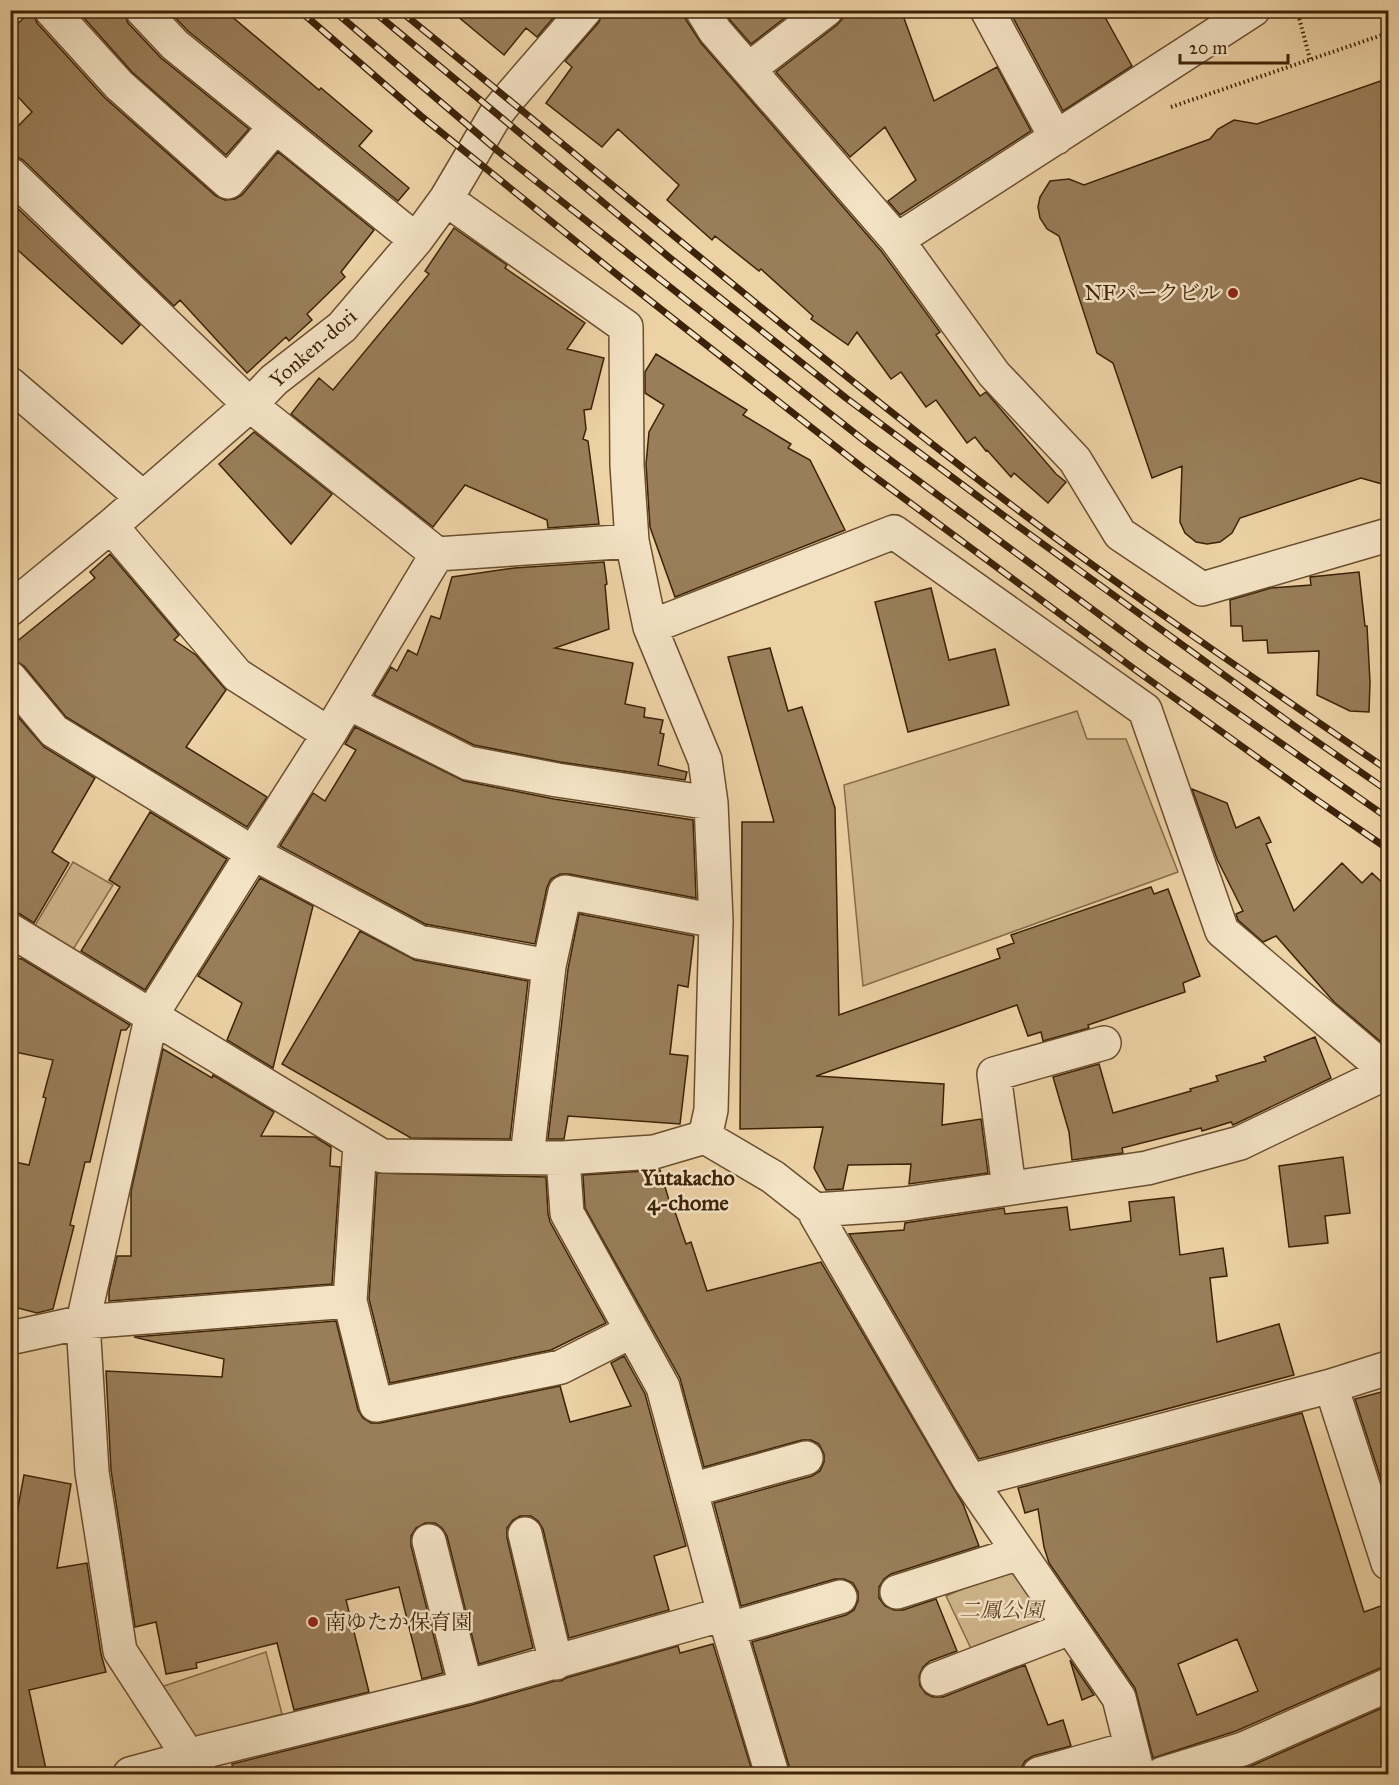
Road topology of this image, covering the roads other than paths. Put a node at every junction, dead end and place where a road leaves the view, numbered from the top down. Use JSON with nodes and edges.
{"nodes":[{"id":1,"x":51,"y":10,"type":"edge"},
{"id":2,"x":142,"y":10,"type":"edge"},
{"id":3,"x":585,"y":10,"type":"edge"},
{"id":4,"x":702,"y":10,"type":"edge"},
{"id":5,"x":826,"y":10,"type":"edge"},
{"id":6,"x":987,"y":10,"type":"edge"},
{"id":7,"x":1253,"y":10,"type":"edge"},
{"id":8,"x":749,"y":69,"type":"junction"},
{"id":9,"x":275,"y":127,"type":"junction"},
{"id":10,"x":1056,"y":138,"type":"junction"},
{"id":11,"x":10,"y":174,"type":"edge"},
{"id":12,"x":446,"y":199,"type":"junction"},
{"id":13,"x":416,"y":240,"type":"junction"},
{"id":14,"x":897,"y":240,"type":"junction"},
{"id":15,"x":10,"y":384,"type":"edge"},
{"id":16,"x":250,"y":405,"type":"junction"},
{"id":17,"x":143,"y":498,"type":"junction"},
{"id":18,"x":111,"y":526,"type":"junction"},
{"id":19,"x":1389,"y":535,"type":"edge"},
{"id":20,"x":632,"y":541,"type":"junction"},
{"id":21,"x":437,"y":554,"type":"junction"},
{"id":22,"x":10,"y":609,"type":"edge"},
{"id":23,"x":650,"y":627,"type":"junction"},
{"id":24,"x":10,"y":678,"type":"edge"},
{"id":25,"x":349,"y":703,"type":"junction"},
{"id":26,"x":329,"y":734,"type":"junction"},
{"id":27,"x":711,"y":803,"type":"junction"},
{"id":28,"x":253,"y":853,"type":"junction"},
{"id":29,"x":716,"y":921,"type":"junction"},
{"id":30,"x":10,"y":930,"type":"edge"},
{"id":31,"x":549,"y":966,"type":"junction"},
{"id":32,"x":152,"y":1014,"type":"junction"},
{"id":33,"x":1104,"y":1043,"type":"dead end"},
{"id":34,"x":1389,"y":1072,"type":"edge"},
{"id":35,"x":705,"y":1137,"type":"junction"},
{"id":36,"x":360,"y":1144,"type":"junction"},
{"id":37,"x":527,"y":1157,"type":"junction"},
{"id":38,"x":563,"y":1158,"type":"junction"},
{"id":39,"x":1009,"y":1188,"type":"junction"},
{"id":40,"x":812,"y":1214,"type":"junction"},
{"id":41,"x":350,"y":1301,"type":"junction"},
{"id":42,"x":84,"y":1322,"type":"junction"},
{"id":43,"x":632,"y":1331,"type":"junction"},
{"id":44,"x":10,"y":1338,"type":"edge"},
{"id":45,"x":1389,"y":1368,"type":"edge"},
{"id":46,"x":1331,"y":1386,"type":"junction"},
{"id":47,"x":806,"y":1458,"type":"dead end"},
{"id":48,"x":970,"y":1481,"type":"junction"},
{"id":49,"x":691,"y":1490,"type":"junction"},
{"id":50,"x":525,"y":1534,"type":"dead end"},
{"id":51,"x":429,"y":1541,"type":"dead end"},
{"id":52,"x":1019,"y":1553,"type":"junction"},
{"id":53,"x":1389,"y":1563,"type":"edge"},
{"id":54,"x":897,"y":1592,"type":"dead end"},
{"id":55,"x":840,"y":1597,"type":"dead end"},
{"id":56,"x":727,"y":1622,"type":"junction"},
{"id":57,"x":1070,"y":1628,"type":"junction"},
{"id":58,"x":556,"y":1663,"type":"junction"},
{"id":59,"x":937,"y":1679,"type":"dead end"},
{"id":60,"x":1389,"y":1685,"type":"edge"},
{"id":61,"x":466,"y":1687,"type":"junction"},
{"id":62,"x":1135,"y":1761,"type":"edge"},
{"id":63,"x":194,"y":1766,"type":"edge"},
{"id":64,"x":130,"y":1774,"type":"edge"},
{"id":65,"x":772,"y":1774,"type":"edge"},
{"id":66,"x":1039,"y":1774,"type":"edge"},
{"id":67,"x":1162,"y":1774,"type":"edge"}],
"edges":[{"from":1,"to":9,"type":"street"},
{"from":2,"to":9,"type":"street"},
{"from":3,"to":12,"type":"street","name":"Yonken-dori"},
{"from":4,"to":8,"type":"street"},
{"from":5,"to":8,"type":"street"},
{"from":6,"to":10,"type":"street"},
{"from":7,"to":10,"type":"street"},
{"from":8,"to":14,"type":"street"},
{"from":9,"to":13,"type":"street"},
{"from":10,"to":14,"type":"street"},
{"from":11,"to":16,"type":"street"},
{"from":12,"to":13,"type":"street","name":"Yonken-dori"},
{"from":12,"to":20,"type":"street"},
{"from":13,"to":16,"type":"street","name":"Yonken-dori"},
{"from":14,"to":19,"type":"street"},
{"from":15,"to":17,"type":"street"},
{"from":16,"to":17,"type":"street","name":"Yonken-dori"},
{"from":16,"to":21,"type":"street"},
{"from":17,"to":18,"type":"street","name":"Yonken-dori"},
{"from":18,"to":22,"type":"street","name":"Yonken-dori"},
{"from":18,"to":26,"type":"street"},
{"from":20,"to":21,"type":"street"},
{"from":20,"to":23,"type":"street"},
{"from":21,"to":25,"type":"street"},
{"from":23,"to":27,"type":"street"},
{"from":23,"to":34,"type":"street"},
{"from":24,"to":28,"type":"street"},
{"from":25,"to":26,"type":"street"},
{"from":25,"to":27,"type":"street"},
{"from":26,"to":28,"type":"street"},
{"from":27,"to":29,"type":"street"},
{"from":28,"to":31,"type":"street"},
{"from":28,"to":32,"type":"street"},
{"from":29,"to":31,"type":"street"},
{"from":29,"to":35,"type":"street"},
{"from":30,"to":32,"type":"street"},
{"from":31,"to":37,"type":"street"},
{"from":32,"to":36,"type":"street"},
{"from":32,"to":42,"type":"street"},
{"from":33,"to":39,"type":"street"},
{"from":34,"to":39,"type":"street"},
{"from":35,"to":38,"type":"street"},
{"from":35,"to":40,"type":"street"},
{"from":36,"to":37,"type":"street"},
{"from":36,"to":41,"type":"street"},
{"from":37,"to":38,"type":"street"},
{"from":38,"to":43,"type":"street"},
{"from":39,"to":40,"type":"street"},
{"from":40,"to":48,"type":"street"},
{"from":41,"to":42,"type":"street"},
{"from":41,"to":43,"type":"street"},
{"from":42,"to":44,"type":"street"},
{"from":42,"to":63,"type":"street"},
{"from":43,"to":49,"type":"street"},
{"from":45,"to":46,"type":"street"},
{"from":46,"to":48,"type":"street"},
{"from":46,"to":53,"type":"street"},
{"from":47,"to":49,"type":"street"},
{"from":48,"to":52,"type":"street"},
{"from":49,"to":56,"type":"street"},
{"from":50,"to":58,"type":"street"},
{"from":51,"to":61,"type":"street"},
{"from":52,"to":54,"type":"street"},
{"from":52,"to":57,"type":"street"},
{"from":55,"to":56,"type":"street"},
{"from":56,"to":58,"type":"street"},
{"from":56,"to":65,"type":"street"},
{"from":57,"to":59,"type":"street"},
{"from":57,"to":62,"type":"street"},
{"from":58,"to":61,"type":"street"},
{"from":60,"to":67,"type":"street"},
{"from":61,"to":63,"type":"street"},
{"from":62,"to":66,"type":"street"},
{"from":63,"to":64,"type":"street"}]}
